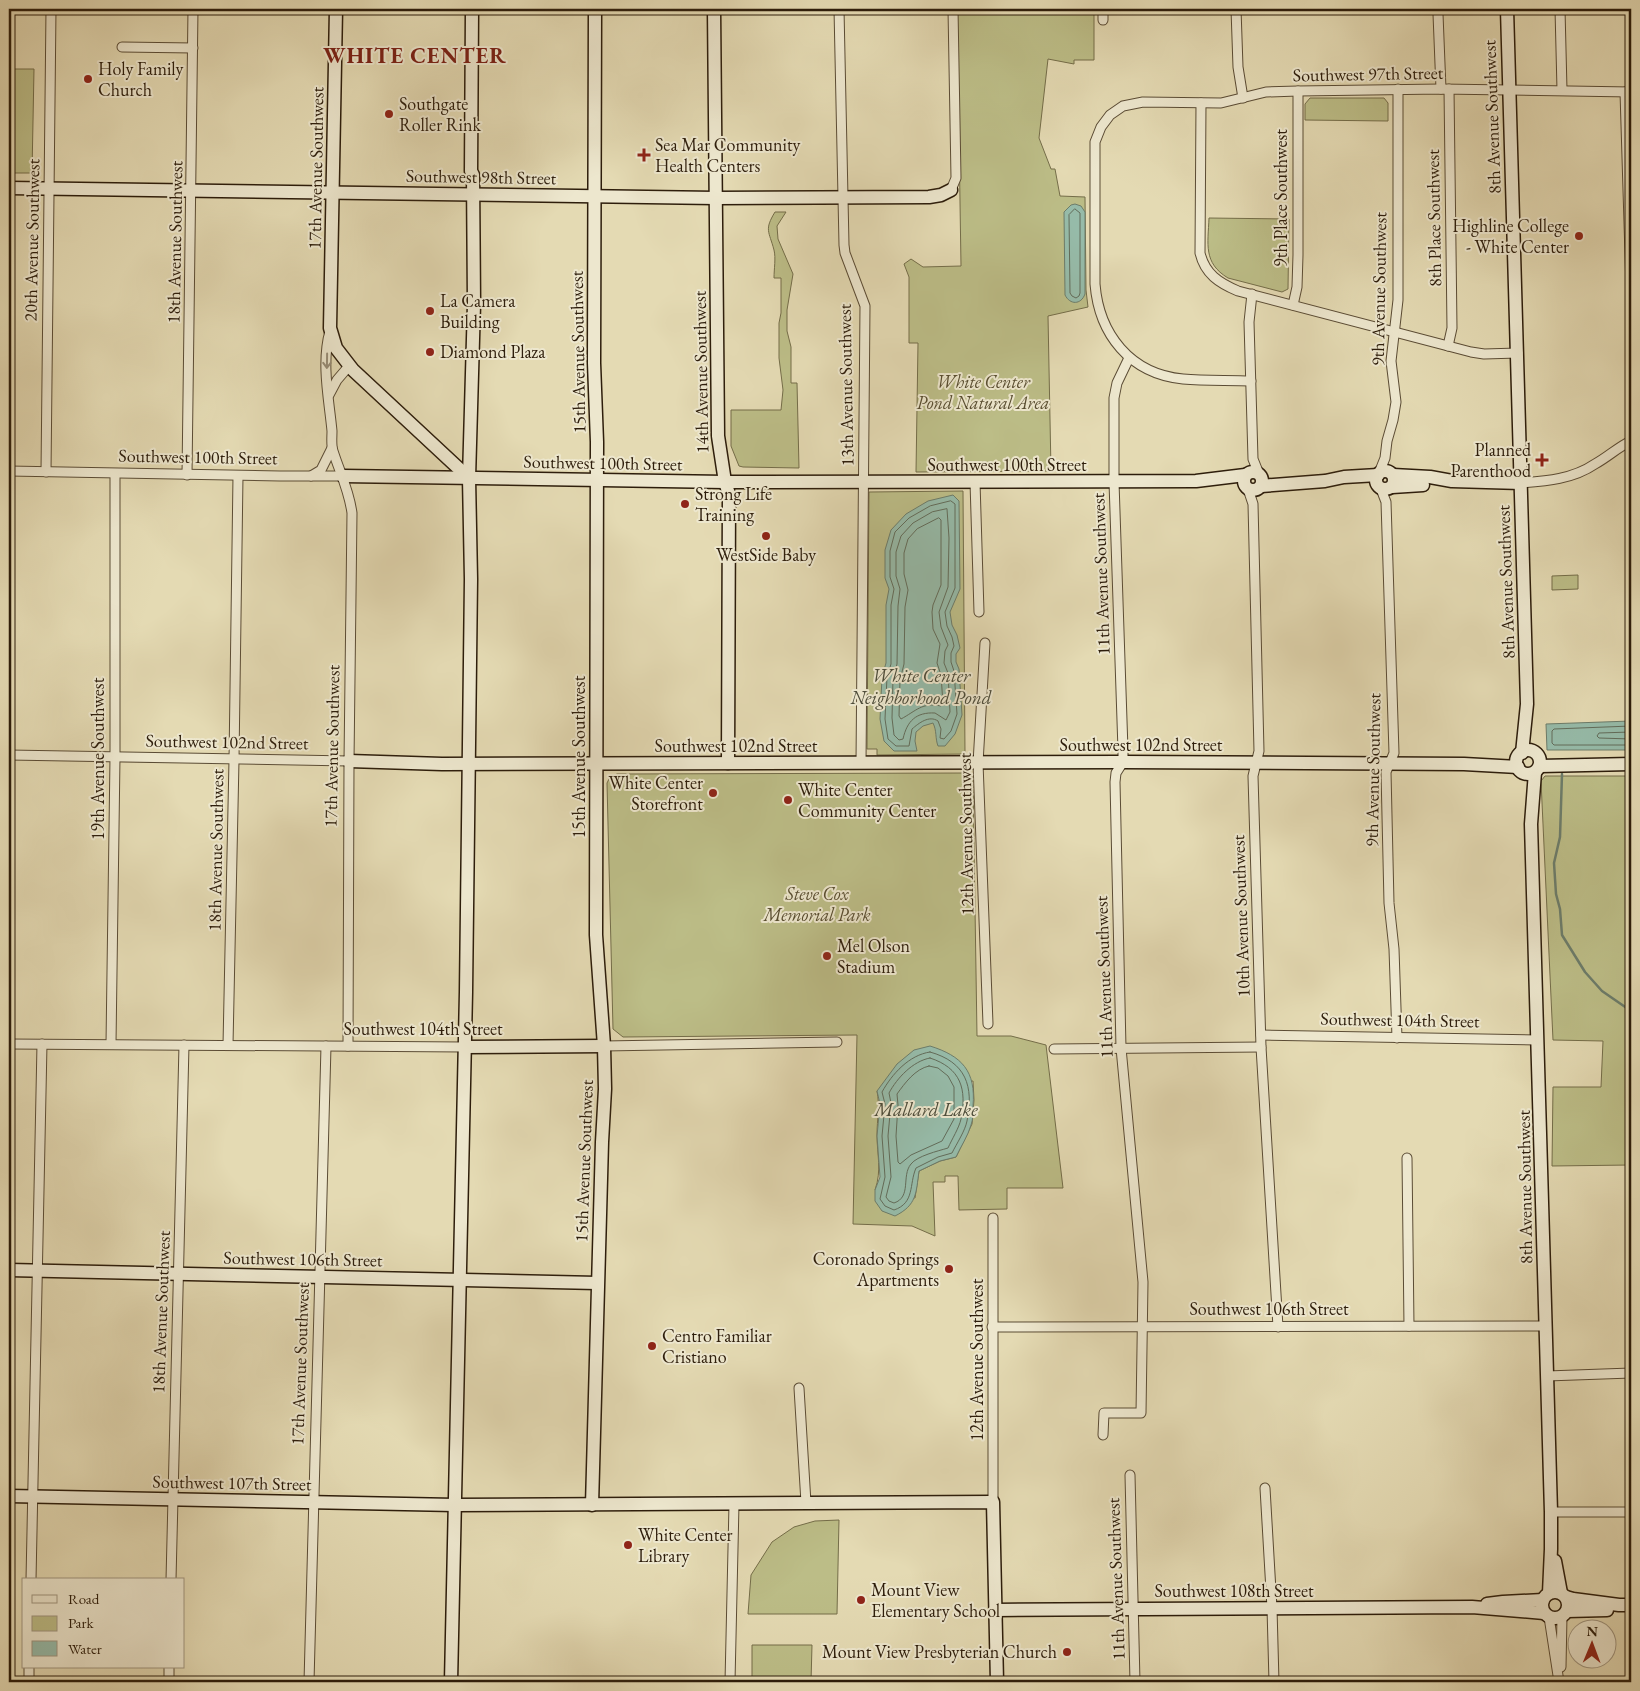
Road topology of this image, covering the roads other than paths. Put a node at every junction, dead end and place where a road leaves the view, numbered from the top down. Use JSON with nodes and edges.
{"nodes":[{"id":1,"x":51,"y":9,"type":"edge"},
{"id":2,"x":193,"y":9,"type":"edge"},
{"id":3,"x":336,"y":9,"type":"edge"},
{"id":4,"x":472,"y":9,"type":"edge"},
{"id":5,"x":478,"y":9,"type":"edge"},
{"id":6,"x":595,"y":9,"type":"edge"},
{"id":7,"x":714,"y":9,"type":"edge"},
{"id":8,"x":839,"y":9,"type":"edge"},
{"id":9,"x":953,"y":9,"type":"edge"},
{"id":10,"x":1103,"y":9,"type":"edge"},
{"id":11,"x":1236,"y":9,"type":"edge"},
{"id":12,"x":1436,"y":9,"type":"edge"},
{"id":13,"x":1507,"y":9,"type":"edge"},
{"id":14,"x":1560,"y":9,"type":"edge"},
{"id":15,"x":1104,"y":20,"type":"dead end"},
{"id":16,"x":122,"y":47,"type":"dead end"},
{"id":17,"x":193,"y":48,"type":"junction"},
{"id":18,"x":1398,"y":89,"type":"junction"},
{"id":19,"x":1445,"y":89,"type":"junction"},
{"id":20,"x":1298,"y":90,"type":"junction"},
{"id":21,"x":1509,"y":90,"type":"junction"},
{"id":22,"x":1562,"y":90,"type":"junction"},
{"id":23,"x":1628,"y":92,"type":"edge"},
{"id":24,"x":1243,"y":98,"type":"junction"},
{"id":25,"x":1201,"y":103,"type":"junction"},
{"id":26,"x":473,"y":175,"type":"junction"},
{"id":27,"x":9,"y":188,"type":"edge"},
{"id":28,"x":49,"y":189,"type":"junction"},
{"id":29,"x":951,"y":190,"type":"joint"},
{"id":30,"x":192,"y":191,"type":"junction"},
{"id":31,"x":334,"y":193,"type":"junction"},
{"id":32,"x":473,"y":195,"type":"junction"},
{"id":33,"x":595,"y":196,"type":"junction"},
{"id":34,"x":716,"y":198,"type":"junction"},
{"id":35,"x":844,"y":198,"type":"junction"},
{"id":36,"x":1631,"y":288,"type":"edge"},
{"id":37,"x":1252,"y":294,"type":"junction"},
{"id":38,"x":1293,"y":305,"type":"junction"},
{"id":39,"x":330,"y":328,"type":"junction"},
{"id":40,"x":1395,"y":333,"type":"junction"},
{"id":41,"x":1448,"y":346,"type":"junction"},
{"id":42,"x":1518,"y":353,"type":"junction"},
{"id":43,"x":1129,"y":358,"type":"junction"},
{"id":44,"x":349,"y":366,"type":"junction"},
{"id":45,"x":1251,"y":381,"type":"junction"},
{"id":46,"x":329,"y":395,"type":"junction"},
{"id":47,"x":1631,"y":441,"type":"edge"},
{"id":48,"x":332,"y":448,"type":"junction"},
{"id":49,"x":9,"y":472,"type":"edge"},
{"id":50,"x":46,"y":472,"type":"junction"},
{"id":51,"x":115,"y":474,"type":"junction"},
{"id":52,"x":188,"y":475,"type":"junction"},
{"id":53,"x":238,"y":476,"type":"junction"},
{"id":54,"x":311,"y":476,"type":"junction"},
{"id":55,"x":343,"y":476,"type":"junction"},
{"id":56,"x":469,"y":478,"type":"junction"},
{"id":57,"x":597,"y":481,"type":"junction"},
{"id":58,"x":1253,"y":481,"type":"junction"},
{"id":59,"x":1385,"y":481,"type":"junction"},
{"id":60,"x":725,"y":482,"type":"junction"},
{"id":61,"x":975,"y":482,"type":"junction"},
{"id":62,"x":1114,"y":482,"type":"junction"},
{"id":63,"x":863,"y":483,"type":"junction"},
{"id":64,"x":1521,"y":483,"type":"junction"},
{"id":65,"x":979,"y":612,"type":"dead end"},
{"id":66,"x":985,"y":643,"type":"dead end"},
{"id":67,"x":9,"y":755,"type":"edge"},
{"id":68,"x":115,"y":757,"type":"junction"},
{"id":69,"x":234,"y":760,"type":"junction"},
{"id":70,"x":349,"y":761,"type":"junction"},
{"id":71,"x":1123,"y":762,"type":"junction"},
{"id":72,"x":1529,"y":762,"type":"junction"},
{"id":73,"x":597,"y":763,"type":"junction"},
{"id":74,"x":728,"y":763,"type":"junction"},
{"id":75,"x":861,"y":763,"type":"junction"},
{"id":76,"x":978,"y":763,"type":"junction"},
{"id":77,"x":1257,"y":763,"type":"junction"},
{"id":78,"x":469,"y":764,"type":"junction"},
{"id":79,"x":1390,"y":764,"type":"junction"},
{"id":80,"x":1631,"y":764,"type":"edge"},
{"id":81,"x":988,"y":1024,"type":"dead end"},
{"id":82,"x":1261,"y":1035,"type":"junction"},
{"id":83,"x":1397,"y":1038,"type":"junction"},
{"id":84,"x":1538,"y":1040,"type":"junction"},
{"id":85,"x":837,"y":1042,"type":"dead end"},
{"id":86,"x":9,"y":1044,"type":"edge"},
{"id":87,"x":42,"y":1044,"type":"junction"},
{"id":88,"x":112,"y":1044,"type":"junction"},
{"id":89,"x":184,"y":1045,"type":"junction"},
{"id":90,"x":228,"y":1045,"type":"junction"},
{"id":91,"x":326,"y":1046,"type":"junction"},
{"id":92,"x":348,"y":1046,"type":"junction"},
{"id":93,"x":604,"y":1046,"type":"junction"},
{"id":94,"x":464,"y":1047,"type":"junction"},
{"id":95,"x":1261,"y":1047,"type":"junction"},
{"id":96,"x":1121,"y":1048,"type":"junction"},
{"id":97,"x":1054,"y":1049,"type":"dead end"},
{"id":98,"x":1407,"y":1158,"type":"dead end"},
{"id":99,"x":993,"y":1218,"type":"dead end"},
{"id":100,"x":9,"y":1270,"type":"edge"},
{"id":101,"x":38,"y":1270,"type":"junction"},
{"id":102,"x":178,"y":1274,"type":"junction"},
{"id":103,"x":320,"y":1277,"type":"junction"},
{"id":104,"x":459,"y":1280,"type":"junction"},
{"id":105,"x":597,"y":1283,"type":"junction"},
{"id":106,"x":1409,"y":1326,"type":"junction"},
{"id":107,"x":1546,"y":1326,"type":"junction"},
{"id":108,"x":992,"y":1327,"type":"junction"},
{"id":109,"x":1141,"y":1327,"type":"junction"},
{"id":110,"x":1278,"y":1327,"type":"junction"},
{"id":111,"x":1631,"y":1373,"type":"edge"},
{"id":112,"x":1548,"y":1376,"type":"junction"},
{"id":113,"x":799,"y":1388,"type":"dead end"},
{"id":114,"x":1104,"y":1435,"type":"dead end"},
{"id":115,"x":1130,"y":1476,"type":"dead end"},
{"id":116,"x":1265,"y":1488,"type":"dead end"},
{"id":117,"x":9,"y":1496,"type":"edge"},
{"id":118,"x":32,"y":1497,"type":"junction"},
{"id":119,"x":172,"y":1499,"type":"junction"},
{"id":120,"x":313,"y":1502,"type":"junction"},
{"id":121,"x":993,"y":1502,"type":"junction"},
{"id":122,"x":806,"y":1503,"type":"junction"},
{"id":123,"x":734,"y":1504,"type":"junction"},
{"id":124,"x":455,"y":1505,"type":"junction"},
{"id":125,"x":592,"y":1505,"type":"junction"},
{"id":126,"x":1551,"y":1512,"type":"junction"},
{"id":127,"x":1631,"y":1512,"type":"edge"},
{"id":128,"x":30,"y":1578,"type":"edge"},
{"id":129,"x":170,"y":1578,"type":"edge"},
{"id":130,"x":1555,"y":1605,"type":"junction"},
{"id":131,"x":1625,"y":1605,"type":"edge"},
{"id":132,"x":1134,"y":1608,"type":"junction"},
{"id":133,"x":1272,"y":1608,"type":"junction"},
{"id":134,"x":996,"y":1610,"type":"junction"},
{"id":135,"x":29,"y":1668,"type":"edge"},
{"id":136,"x":169,"y":1668,"type":"edge"},
{"id":137,"x":1559,"y":1681,"type":"edge"},
{"id":138,"x":29,"y":1682,"type":"edge"},
{"id":139,"x":169,"y":1682,"type":"edge"},
{"id":140,"x":308,"y":1682,"type":"edge"},
{"id":141,"x":450,"y":1682,"type":"edge"},
{"id":142,"x":730,"y":1682,"type":"edge"},
{"id":143,"x":997,"y":1682,"type":"edge"},
{"id":144,"x":1135,"y":1682,"type":"edge"},
{"id":145,"x":1274,"y":1682,"type":"edge"}],
"edges":[{"from":1,"to":28,"type":"street","name":"20th Avenue Southwest"},
{"from":2,"to":17,"type":"street","name":"18th Avenue Southwest"},
{"from":3,"to":31,"type":"street","name":"17th Avenue Southwest"},
{"from":4,"to":26,"type":"street"},
{"from":5,"to":26,"type":"street"},
{"from":6,"to":33,"type":"street","name":"15th Avenue Southwest"},
{"from":7,"to":34,"type":"street","name":"14th Avenue Southwest"},
{"from":8,"to":35,"type":"street","name":"13th Avenue Southwest"},
{"from":9,"to":29,"type":"street"},
{"from":10,"to":15,"type":"street"},
{"from":11,"to":24,"type":"street"},
{"from":12,"to":19,"type":"street","name":"8th Place Southwest"},
{"from":13,"to":21,"type":"street","name":"8th Avenue Southwest"},
{"from":14,"to":22,"type":"street"},
{"from":16,"to":17,"type":"street"},
{"from":17,"to":30,"type":"street","name":"18th Avenue Southwest"},
{"from":18,"to":19,"type":"street","name":"Southwest 97th Street"},
{"from":18,"to":20,"type":"street","name":"Southwest 97th Street"},
{"from":18,"to":40,"type":"street","name":"9th Avenue Southwest"},
{"from":19,"to":21,"type":"street","name":"Southwest 97th Street"},
{"from":19,"to":41,"type":"street","name":"8th Place Southwest"},
{"from":20,"to":24,"type":"street","name":"Southwest 97th Street"},
{"from":20,"to":38,"type":"street","name":"9th Place Southwest"},
{"from":21,"to":22,"type":"street","name":"Southwest 97th Street"},
{"from":21,"to":42,"type":"street","name":"8th Avenue Southwest"},
{"from":22,"to":23,"type":"street","name":"Southwest 97th Street"},
{"from":23,"to":36,"type":"street"},
{"from":24,"to":25,"type":"street","name":"Southwest 97th Street"},
{"from":25,"to":37,"type":"street"},
{"from":25,"to":43,"type":"street","name":"Southwest 97th Street"},
{"from":26,"to":32,"type":"street"},
{"from":27,"to":28,"type":"street","name":"Southwest 98th Street"},
{"from":28,"to":30,"type":"street","name":"Southwest 98th Street"},
{"from":28,"to":50,"type":"street","name":"20th Avenue Southwest"},
{"from":29,"to":35,"type":"street","name":"Southwest 98th Street"},
{"from":30,"to":31,"type":"street","name":"Southwest 98th Street"},
{"from":30,"to":52,"type":"street","name":"18th Avenue Southwest"},
{"from":31,"to":32,"type":"street","name":"Southwest 98th Street"},
{"from":31,"to":39,"type":"street","name":"17th Avenue Southwest"},
{"from":32,"to":33,"type":"street","name":"Southwest 98th Street"},
{"from":32,"to":56,"type":"street"},
{"from":33,"to":34,"type":"street","name":"Southwest 98th Street"},
{"from":33,"to":57,"type":"street","name":"15th Avenue Southwest"},
{"from":34,"to":35,"type":"street","name":"Southwest 98th Street"},
{"from":34,"to":60,"type":"street","name":"14th Avenue Southwest"},
{"from":35,"to":63,"type":"street","name":"13th Avenue Southwest"},
{"from":37,"to":38,"type":"street"},
{"from":37,"to":45,"type":"street"},
{"from":38,"to":40,"type":"street"},
{"from":39,"to":44,"type":"street","name":"17th Avenue Southwest"},
{"from":39,"to":46,"type":"street","name":"17th Avenue Southwest","one_way":true},
{"from":40,"to":41,"type":"street"},
{"from":40,"to":59,"type":"street","name":"9th Avenue Southwest"},
{"from":41,"to":42,"type":"street"},
{"from":42,"to":64,"type":"street","name":"8th Avenue Southwest"},
{"from":43,"to":45,"type":"street"},
{"from":43,"to":62,"type":"street","name":"11th Avenue Southwest"},
{"from":44,"to":46,"type":"street"},
{"from":44,"to":56,"type":"street","name":"17th Avenue Southwest"},
{"from":45,"to":58,"type":"street"},
{"from":46,"to":48,"type":"street","name":"17th Avenue Southwest"},
{"from":47,"to":64,"type":"street","name":"Southwest 100th Street"},
{"from":48,"to":54,"type":"street"},
{"from":48,"to":55,"type":"street","name":"17th Avenue Southwest"},
{"from":49,"to":50,"type":"street","name":"Southwest 100th Street"},
{"from":50,"to":51,"type":"street","name":"Southwest 100th Street"},
{"from":51,"to":52,"type":"street","name":"Southwest 100th Street"},
{"from":51,"to":68,"type":"street","name":"19th Avenue Southwest"},
{"from":52,"to":53,"type":"street","name":"Southwest 100th Street"},
{"from":53,"to":54,"type":"street","name":"Southwest 100th Street"},
{"from":53,"to":69,"type":"street","name":"18th Avenue Southwest"},
{"from":54,"to":55,"type":"street","name":"Southwest 100th Street"},
{"from":55,"to":56,"type":"street","name":"Southwest 100th Street"},
{"from":55,"to":70,"type":"street","name":"17th Avenue Southwest"},
{"from":56,"to":57,"type":"street","name":"Southwest 100th Street"},
{"from":56,"to":78,"type":"street"},
{"from":57,"to":60,"type":"street","name":"Southwest 100th Street"},
{"from":57,"to":73,"type":"street","name":"15th Avenue Southwest"},
{"from":58,"to":59,"type":"street","name":"Southwest 100th Street"},
{"from":58,"to":62,"type":"street","name":"Southwest 100th Street"},
{"from":58,"to":77,"type":"street","name":"10th Avenue Southwest"},
{"from":59,"to":64,"type":"street","name":"Southwest 100th Street"},
{"from":59,"to":79,"type":"street","name":"9th Avenue Southwest"},
{"from":60,"to":63,"type":"street","name":"Southwest 100th Street"},
{"from":60,"to":74,"type":"street","name":"14th Avenue Southwest"},
{"from":61,"to":62,"type":"street","name":"Southwest 100th Street"},
{"from":61,"to":63,"type":"street","name":"Southwest 100th Street"},
{"from":61,"to":65,"type":"street"},
{"from":62,"to":71,"type":"street","name":"11th Avenue Southwest"},
{"from":63,"to":75,"type":"street","name":"13th Avenue Southwest"},
{"from":64,"to":72,"type":"street","name":"8th Avenue Southwest"},
{"from":66,"to":76,"type":"street","name":"12th Avenue Southwest"},
{"from":67,"to":68,"type":"street","name":"Southwest 102nd Street"},
{"from":68,"to":69,"type":"street","name":"Southwest 102nd Street"},
{"from":68,"to":88,"type":"street","name":"19th Avenue Southwest"},
{"from":69,"to":70,"type":"street","name":"Southwest 102nd Street"},
{"from":69,"to":90,"type":"street","name":"18th Avenue Southwest"},
{"from":70,"to":78,"type":"street","name":"Southwest 102nd Street"},
{"from":70,"to":92,"type":"street","name":"17th Avenue Southwest"},
{"from":71,"to":76,"type":"street","name":"Southwest 102nd Street"},
{"from":71,"to":77,"type":"street","name":"Southwest 102nd Street"},
{"from":71,"to":96,"type":"street","name":"11th Avenue Southwest"},
{"from":72,"to":79,"type":"street","name":"Southwest 102nd Street"},
{"from":72,"to":80,"type":"street","name":"Southwest 102nd Street"},
{"from":72,"to":84,"type":"street","name":"8th Avenue Southwest"},
{"from":73,"to":74,"type":"street","name":"Southwest 102nd Street"},
{"from":73,"to":78,"type":"street","name":"Southwest 102nd Street"},
{"from":73,"to":93,"type":"street","name":"15th Avenue Southwest"},
{"from":74,"to":75,"type":"street","name":"Southwest 102nd Street"},
{"from":75,"to":76,"type":"street","name":"Southwest 102nd Street"},
{"from":76,"to":81,"type":"street","name":"12th Avenue Southwest"},
{"from":77,"to":79,"type":"street","name":"Southwest 102nd Street"},
{"from":77,"to":82,"type":"street","name":"10th Avenue Southwest"},
{"from":78,"to":94,"type":"street"},
{"from":79,"to":83,"type":"street","name":"9th Avenue Southwest"},
{"from":82,"to":83,"type":"street","name":"Southwest 104th Street"},
{"from":82,"to":95,"type":"street","name":"10th Avenue Southwest"},
{"from":83,"to":84,"type":"street","name":"Southwest 104th Street"},
{"from":84,"to":107,"type":"street","name":"8th Avenue Southwest"},
{"from":85,"to":93,"type":"street","name":"Southwest 104th Street"},
{"from":86,"to":87,"type":"street","name":"Southwest 104th Street"},
{"from":87,"to":88,"type":"street","name":"Southwest 104th Street"},
{"from":87,"to":101,"type":"street"},
{"from":88,"to":89,"type":"street","name":"Southwest 104th Street"},
{"from":89,"to":90,"type":"street","name":"Southwest 104th Street"},
{"from":89,"to":102,"type":"street","name":"18th Avenue Southwest"},
{"from":90,"to":91,"type":"street","name":"Southwest 104th Street"},
{"from":91,"to":92,"type":"street","name":"Southwest 104th Street"},
{"from":91,"to":103,"type":"street","name":"17th Avenue Southwest"},
{"from":92,"to":94,"type":"street","name":"Southwest 104th Street"},
{"from":93,"to":94,"type":"street","name":"Southwest 104th Street"},
{"from":93,"to":105,"type":"street","name":"15th Avenue Southwest"},
{"from":94,"to":104,"type":"street"},
{"from":95,"to":96,"type":"street"},
{"from":95,"to":110,"type":"street","name":"10th Avenue Southwest"},
{"from":96,"to":97,"type":"street"},
{"from":96,"to":109,"type":"street","name":"11th Avenue Southwest"},
{"from":98,"to":106,"type":"street"},
{"from":99,"to":108,"type":"street","name":"12th Avenue Southwest"},
{"from":100,"to":101,"type":"street","name":"Southwest 106th Street"},
{"from":101,"to":102,"type":"street","name":"Southwest 106th Street"},
{"from":101,"to":118,"type":"street"},
{"from":102,"to":103,"type":"street","name":"Southwest 106th Street"},
{"from":102,"to":119,"type":"street","name":"18th Avenue Southwest"},
{"from":103,"to":104,"type":"street","name":"Southwest 106th Street"},
{"from":103,"to":120,"type":"street","name":"17th Avenue Southwest"},
{"from":104,"to":105,"type":"street","name":"Southwest 106th Street"},
{"from":104,"to":124,"type":"street"},
{"from":105,"to":125,"type":"street","name":"15th Avenue Southwest"},
{"from":106,"to":107,"type":"street","name":"Southwest 106th Street"},
{"from":106,"to":110,"type":"street","name":"Southwest 106th Street"},
{"from":107,"to":112,"type":"street","name":"8th Avenue Southwest"},
{"from":108,"to":109,"type":"street","name":"Southwest 106th Street"},
{"from":108,"to":121,"type":"street","name":"12th Avenue Southwest"},
{"from":109,"to":110,"type":"street","name":"Southwest 106th Street"},
{"from":109,"to":114,"type":"street","name":"11th Avenue Southwest"},
{"from":111,"to":112,"type":"street"},
{"from":112,"to":126,"type":"street","name":"8th Avenue Southwest"},
{"from":113,"to":122,"type":"street"},
{"from":115,"to":132,"type":"street","name":"11th Avenue Southwest"},
{"from":116,"to":133,"type":"street"},
{"from":117,"to":118,"type":"street","name":"Southwest 107th Street"},
{"from":118,"to":119,"type":"street","name":"Southwest 107th Street"},
{"from":118,"to":128,"type":"street"},
{"from":119,"to":120,"type":"street","name":"Southwest 107th Street"},
{"from":119,"to":129,"type":"street","name":"18th Avenue Southwest"},
{"from":120,"to":124,"type":"street","name":"Southwest 107th Street"},
{"from":120,"to":140,"type":"street","name":"17th Avenue Southwest"},
{"from":121,"to":122,"type":"street","name":"Southwest 107th Street"},
{"from":121,"to":134,"type":"street"},
{"from":122,"to":123,"type":"street","name":"Southwest 107th Street"},
{"from":123,"to":125,"type":"street","name":"Southwest 107th Street"},
{"from":123,"to":142,"type":"street"},
{"from":124,"to":125,"type":"street","name":"Southwest 107th Street"},
{"from":124,"to":141,"type":"street"},
{"from":126,"to":127,"type":"street"},
{"from":126,"to":130,"type":"street","name":"8th Avenue Southwest"},
{"from":130,"to":131,"type":"street","name":"Southwest 108th Street"},
{"from":130,"to":133,"type":"street","name":"Southwest 108th Street"},
{"from":130,"to":137,"type":"street","name":"8th Avenue Southwest"},
{"from":132,"to":133,"type":"street","name":"Southwest 108th Street"},
{"from":132,"to":134,"type":"street","name":"Southwest 108th Street"},
{"from":132,"to":144,"type":"street","name":"11th Avenue Southwest"},
{"from":133,"to":145,"type":"street"},
{"from":134,"to":143,"type":"street"},
{"from":135,"to":138,"type":"street"},
{"from":136,"to":139,"type":"street"}]}
